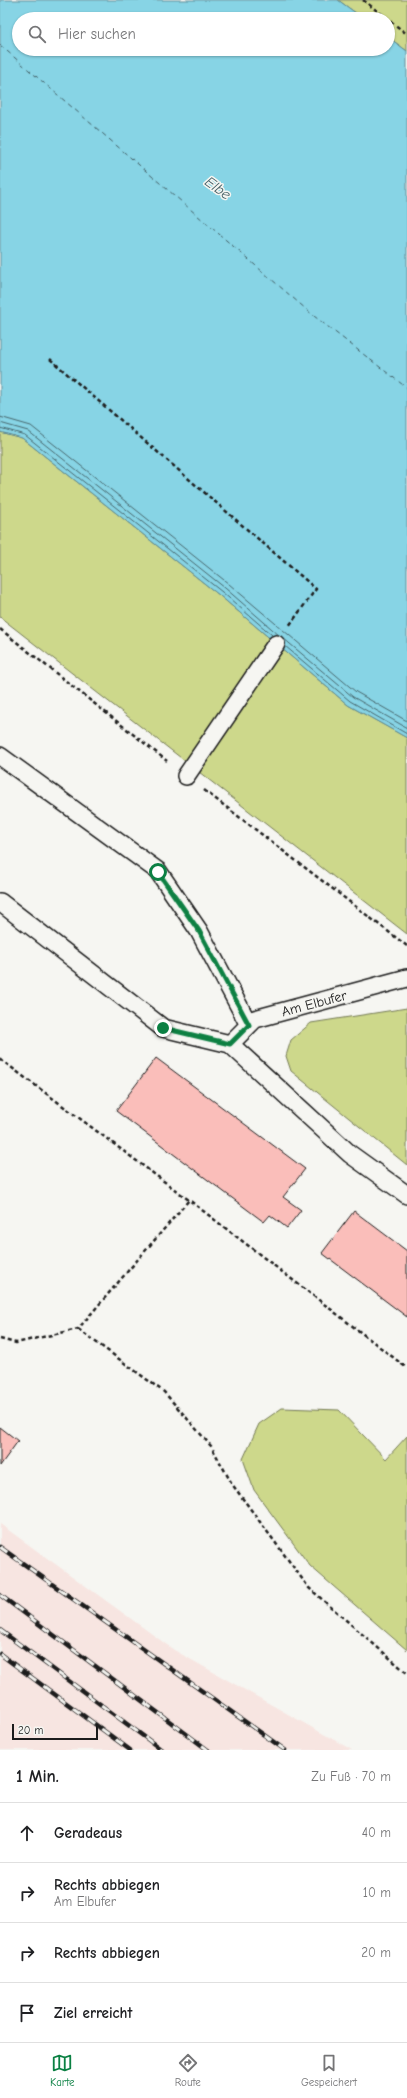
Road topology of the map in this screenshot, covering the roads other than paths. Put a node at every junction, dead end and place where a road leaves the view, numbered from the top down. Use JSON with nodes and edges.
{"nodes":[{"id":1,"x":276,"y":644,"type":"road end"},
{"id":2,"x":0,"y":756,"type":"edge"},
{"id":3,"x":186,"y":776,"type":"dead end"},
{"id":4,"x":0,"y":902,"type":"edge"},
{"id":5,"x":407,"y":978,"type":"edge"},
{"id":6,"x":249,"y":1025,"type":"junction"},
{"id":7,"x":230,"y":1044,"type":"junction"},
{"id":8,"x":407,"y":1195,"type":"edge"}],
"edges":[{"from":1,"to":3,"type":"lane"},
{"from":2,"to":6,"type":"lane"},
{"from":4,"to":7,"type":"lane"},
{"from":5,"to":6,"type":"lane","name":"Am Elbufer"},
{"from":6,"to":7,"type":"lane","name":"Am Elbufer"},
{"from":7,"to":8,"type":"lane"}]}
